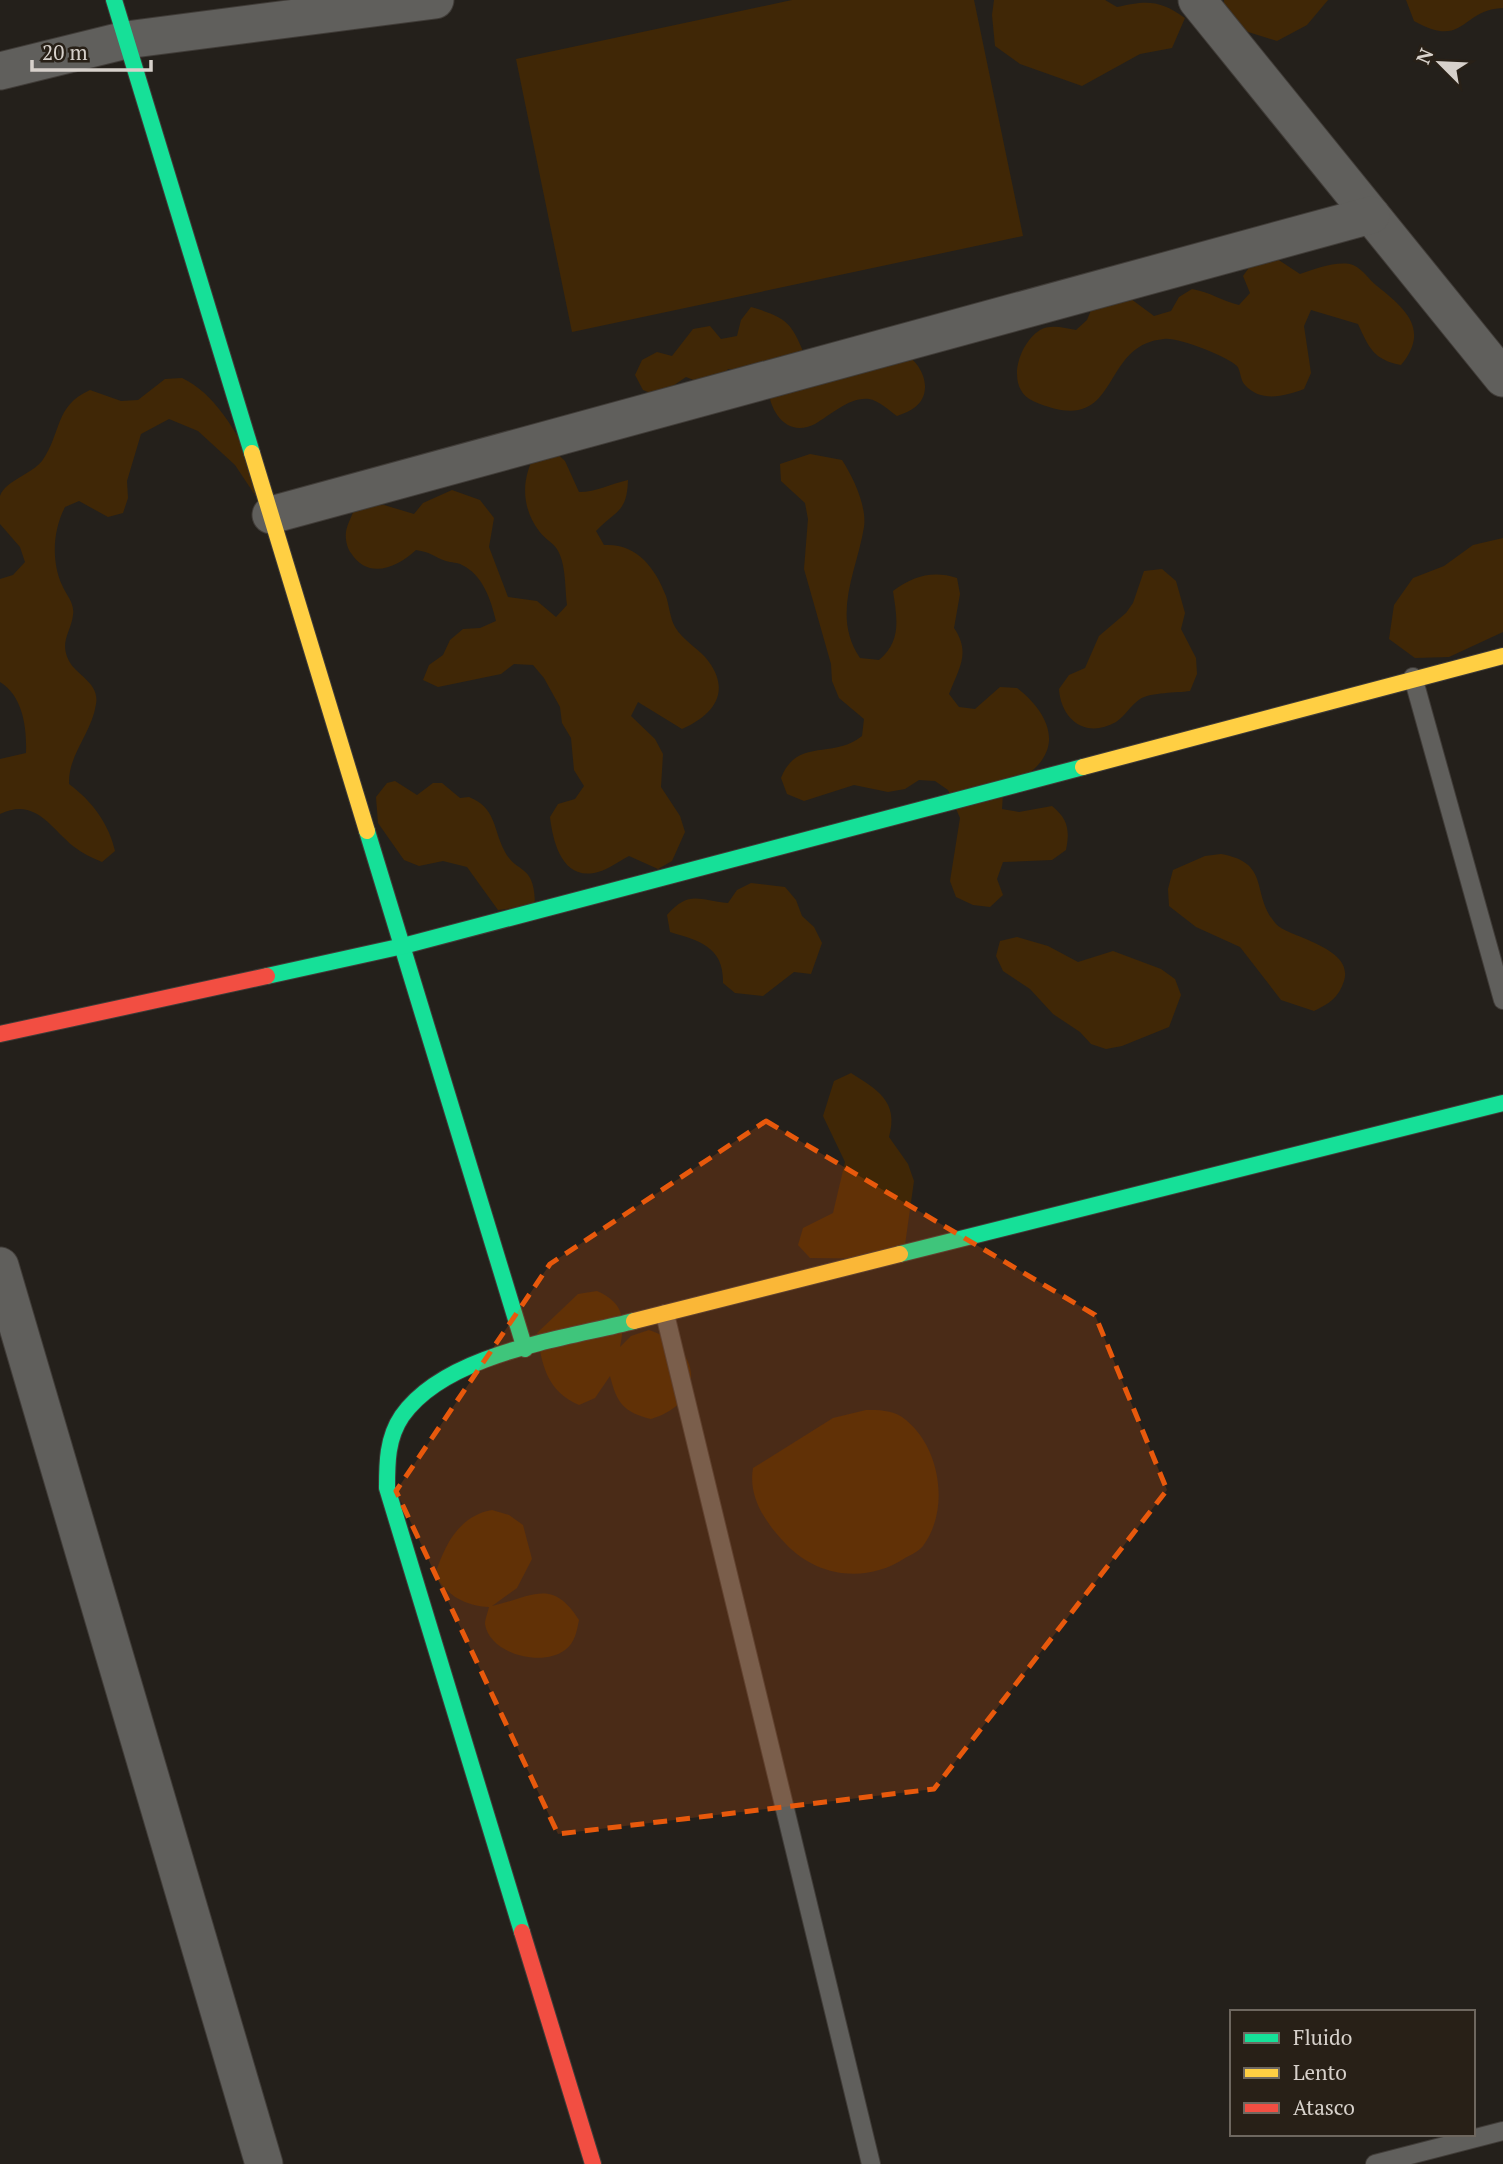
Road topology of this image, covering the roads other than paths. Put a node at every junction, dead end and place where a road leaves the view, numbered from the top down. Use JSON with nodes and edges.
{"nodes":[{"id":1,"x":114,"y":0,"type":"edge"},
{"id":2,"x":435,"y":0,"type":"edge"},
{"id":3,"x":1197,"y":0,"type":"edge"},
{"id":4,"x":126,"y":40,"type":"junction"},
{"id":5,"x":0,"y":71,"type":"edge"},
{"id":6,"x":1371,"y":215,"type":"junction"},
{"id":7,"x":1503,"y":378,"type":"edge"},
{"id":8,"x":271,"y":515,"type":"junction"},
{"id":9,"x":1503,"y":656,"type":"edge"},
{"id":10,"x":1413,"y":677,"type":"junction"},
{"id":11,"x":403,"y":946,"type":"junction"},
{"id":12,"x":1503,"y":999,"type":"edge"},
{"id":13,"x":0,"y":1034,"type":"edge"},
{"id":14,"x":1503,"y":1103,"type":"edge"},
{"id":15,"x":0,"y":1266,"type":"edge"},
{"id":16,"x":665,"y":1314,"type":"junction"},
{"id":17,"x":525,"y":1349,"type":"junction"},
{"id":18,"x":1503,"y":2131,"type":"edge"},
{"id":19,"x":264,"y":2164,"type":"edge"},
{"id":20,"x":593,"y":2164,"type":"edge"},
{"id":21,"x":871,"y":2164,"type":"edge"},
{"id":22,"x":1375,"y":2164,"type":"edge"}],
"edges":[{"from":1,"to":4,"type":"street"},
{"from":2,"to":4,"type":"street"},
{"from":3,"to":6,"type":"street"},
{"from":4,"to":5,"type":"street"},
{"from":4,"to":8,"type":"street"},
{"from":6,"to":7,"type":"street"},
{"from":6,"to":8,"type":"street"},
{"from":8,"to":11,"type":"street"},
{"from":9,"to":10,"type":"street"},
{"from":10,"to":11,"type":"street"},
{"from":10,"to":12,"type":"lane"},
{"from":11,"to":13,"type":"street"},
{"from":11,"to":17,"type":"street"},
{"from":14,"to":16,"type":"street"},
{"from":15,"to":19,"type":"street"},
{"from":16,"to":17,"type":"street"},
{"from":16,"to":21,"type":"lane"},
{"from":17,"to":20,"type":"street"},
{"from":18,"to":22,"type":"lane"}]}
